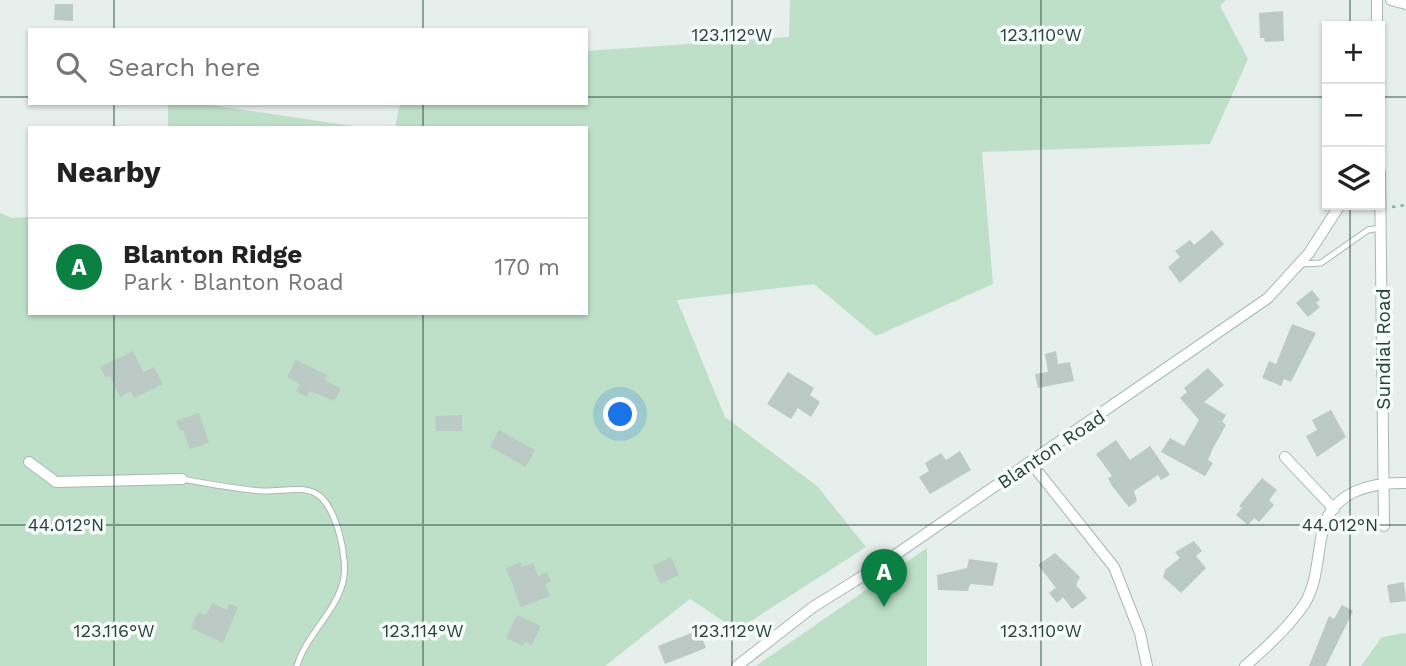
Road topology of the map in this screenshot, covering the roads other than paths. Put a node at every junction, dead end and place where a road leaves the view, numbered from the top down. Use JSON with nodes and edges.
{"nodes":[{"id":1,"x":1377,"y":0,"type":"edge"},
{"id":2,"x":1391,"y":0,"type":"edge"},
{"id":3,"x":1406,"y":4,"type":"edge"},
{"id":4,"x":1377,"y":21,"type":"edge"},
{"id":5,"x":1337,"y":210,"type":"edge"},
{"id":6,"x":1381,"y":210,"type":"edge"},
{"id":7,"x":1382,"y":228,"type":"junction"},
{"id":8,"x":1300,"y":264,"type":"junction"},
{"id":9,"x":1286,"y":457,"type":"dead end"},
{"id":10,"x":29,"y":462,"type":"dead end"},
{"id":11,"x":1031,"y":463,"type":"junction"},
{"id":12,"x":182,"y":480,"type":"joint"},
{"id":13,"x":1384,"y":482,"type":"junction"},
{"id":14,"x":1406,"y":483,"type":"edge"},
{"id":15,"x":1334,"y":509,"type":"junction"},
{"id":16,"x":1384,"y":526,"type":"dead end"},
{"id":17,"x":297,"y":666,"type":"edge"},
{"id":18,"x":737,"y":666,"type":"edge"},
{"id":19,"x":1147,"y":666,"type":"edge"},
{"id":20,"x":1245,"y":666,"type":"edge"}],
"edges":[{"from":1,"to":4,"type":"street"},
{"from":2,"to":3,"type":"street"},
{"from":5,"to":8,"type":"street","name":"Blanton Road"},
{"from":6,"to":7,"type":"street","name":"Sundial Road"},
{"from":7,"to":8,"type":"lane"},
{"from":7,"to":13,"type":"street","name":"Sundial Road"},
{"from":8,"to":11,"type":"street","name":"Blanton Road"},
{"from":9,"to":15,"type":"street"},
{"from":10,"to":12,"type":"street"},
{"from":11,"to":18,"type":"street","name":"Blanton Road"},
{"from":11,"to":19,"type":"street"},
{"from":12,"to":17,"type":"lane"},
{"from":13,"to":14,"type":"street"},
{"from":13,"to":15,"type":"street"},
{"from":13,"to":16,"type":"street","name":"Sundial Road"},
{"from":15,"to":20,"type":"street"}]}
